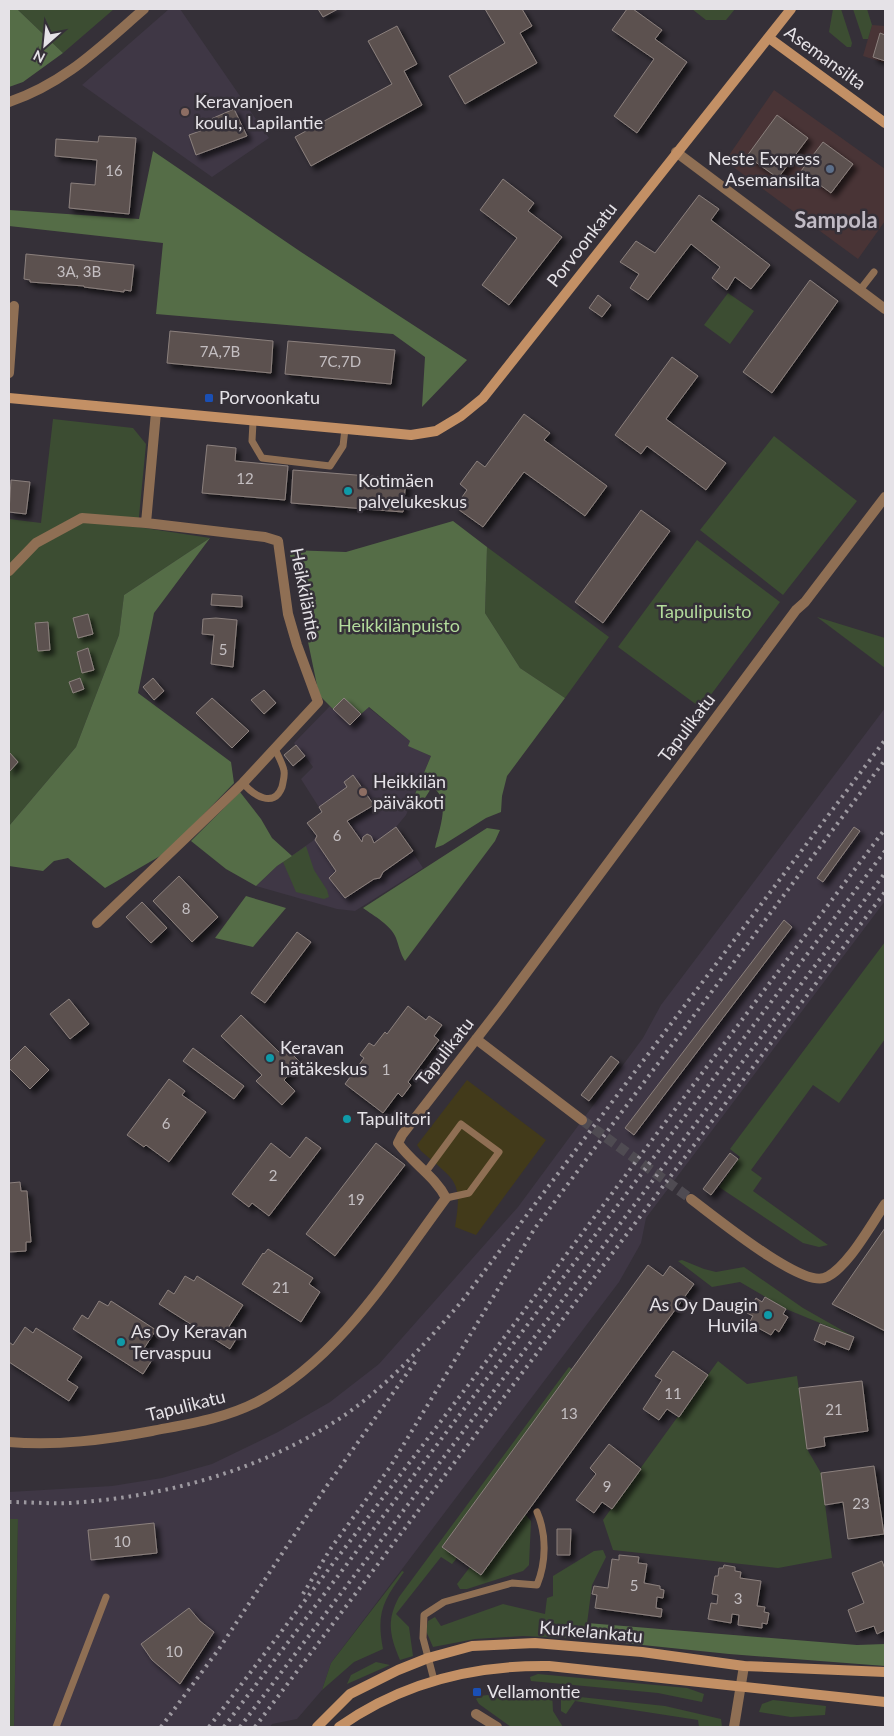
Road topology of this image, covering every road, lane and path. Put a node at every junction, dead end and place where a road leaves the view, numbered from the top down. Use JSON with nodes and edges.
{"nodes":[{"id":1,"x":144,"y":9,"type":"edge"},
{"id":2,"x":790,"y":9,"type":"edge"},
{"id":3,"x":769,"y":38,"type":"junction"},
{"id":4,"x":9,"y":102,"type":"edge"},
{"id":5,"x":885,"y":123,"type":"edge"},
{"id":6,"x":676,"y":152,"type":"junction"},
{"id":7,"x":874,"y":272,"type":"dead end"},
{"id":8,"x":860,"y":290,"type":"junction"},
{"id":9,"x":14,"y":306,"type":"dead end"},
{"id":10,"x":885,"y":309,"type":"edge"},
{"id":11,"x":9,"y":373,"type":"edge"},
{"id":12,"x":9,"y":398,"type":"edge"},
{"id":13,"x":156,"y":412,"type":"junction"},
{"id":14,"x":253,"y":422,"type":"junction"},
{"id":15,"x":345,"y":429,"type":"junction"},
{"id":16,"x":885,"y":498,"type":"edge"},
{"id":17,"x":146,"y":523,"type":"junction"},
{"id":18,"x":9,"y":571,"type":"edge"},
{"id":19,"x":275,"y":749,"type":"junction"},
{"id":20,"x":242,"y":783,"type":"junction"},
{"id":21,"x":97,"y":923,"type":"dead end"},
{"id":22,"x":476,"y":1040,"type":"junction"},
{"id":23,"x":582,"y":1120,"type":"tunnel mouth"},
{"id":24,"x":425,"y":1173,"type":"junction"},
{"id":25,"x":446,"y":1198,"type":"junction"},
{"id":26,"x":691,"y":1199,"type":"tunnel mouth"},
{"id":27,"x":885,"y":1204,"type":"edge"},
{"id":28,"x":9,"y":1442,"type":"edge"},
{"id":29,"x":537,"y":1512,"type":"dead end"},
{"id":30,"x":106,"y":1597,"type":"dead end"},
{"id":31,"x":428,"y":1658,"type":"junction"},
{"id":32,"x":744,"y":1666,"type":"junction"},
{"id":33,"x":885,"y":1672,"type":"edge"},
{"id":34,"x":434,"y":1680,"type":"junction"},
{"id":35,"x":741,"y":1688,"type":"junction"},
{"id":36,"x":885,"y":1702,"type":"edge"},
{"id":37,"x":476,"y":1714,"type":"dead end"},
{"id":38,"x":56,"y":1727,"type":"edge"},
{"id":39,"x":317,"y":1727,"type":"edge"},
{"id":40,"x":339,"y":1727,"type":"edge"},
{"id":41,"x":497,"y":1727,"type":"edge"},
{"id":42,"x":734,"y":1727,"type":"edge"}],
"edges":[{"from":1,"to":4,"type":"street"},
{"from":2,"to":3,"type":"street","name":"Porvoonkatu"},
{"from":3,"to":5,"type":"street","name":"Asemansilta"},
{"from":3,"to":6,"type":"street","name":"Porvoonkatu"},
{"from":6,"to":8,"type":"street"},
{"from":6,"to":15,"type":"street","name":"Porvoonkatu"},
{"from":7,"to":8,"type":"lane"},
{"from":8,"to":10,"type":"street"},
{"from":9,"to":11,"type":"street"},
{"from":12,"to":13,"type":"street","name":"Porvoonkatu"},
{"from":13,"to":14,"type":"street","name":"Porvoonkatu"},
{"from":13,"to":17,"type":"street"},
{"from":14,"to":15,"type":"street","name":"Porvoonkatu"},
{"from":14,"to":15,"type":"lane"},
{"from":16,"to":22,"type":"street","name":"Tapulikatu"},
{"from":17,"to":18,"type":"street"},
{"from":17,"to":19,"type":"street","name":"Heikkiläntie"},
{"from":19,"to":20,"type":"street","name":"Heikkiläntie"},
{"from":19,"to":20,"type":"lane"},
{"from":20,"to":21,"type":"street","name":"Heikkiläntie"},
{"from":22,"to":23,"type":"street"},
{"from":22,"to":24,"type":"street","name":"Tapulikatu"},
{"from":24,"to":25,"type":"street","name":"Tapulikatu"},
{"from":24,"to":25,"type":"lane"},
{"from":25,"to":28,"type":"street","name":"Tapulikatu"},
{"from":26,"to":27,"type":"street"},
{"from":29,"to":31,"type":"lane"},
{"from":30,"to":38,"type":"lane"},
{"from":31,"to":32,"type":"street","name":"Kurkelankatu"},
{"from":31,"to":34,"type":"lane"},
{"from":31,"to":39,"type":"street","name":"Kurkelankatu"},
{"from":32,"to":33,"type":"street","name":"Kurkelankatu"},
{"from":32,"to":35,"type":"street"},
{"from":34,"to":35,"type":"street"},
{"from":34,"to":40,"type":"street"},
{"from":35,"to":36,"type":"street"},
{"from":35,"to":42,"type":"street"},
{"from":37,"to":41,"type":"street"}]}
